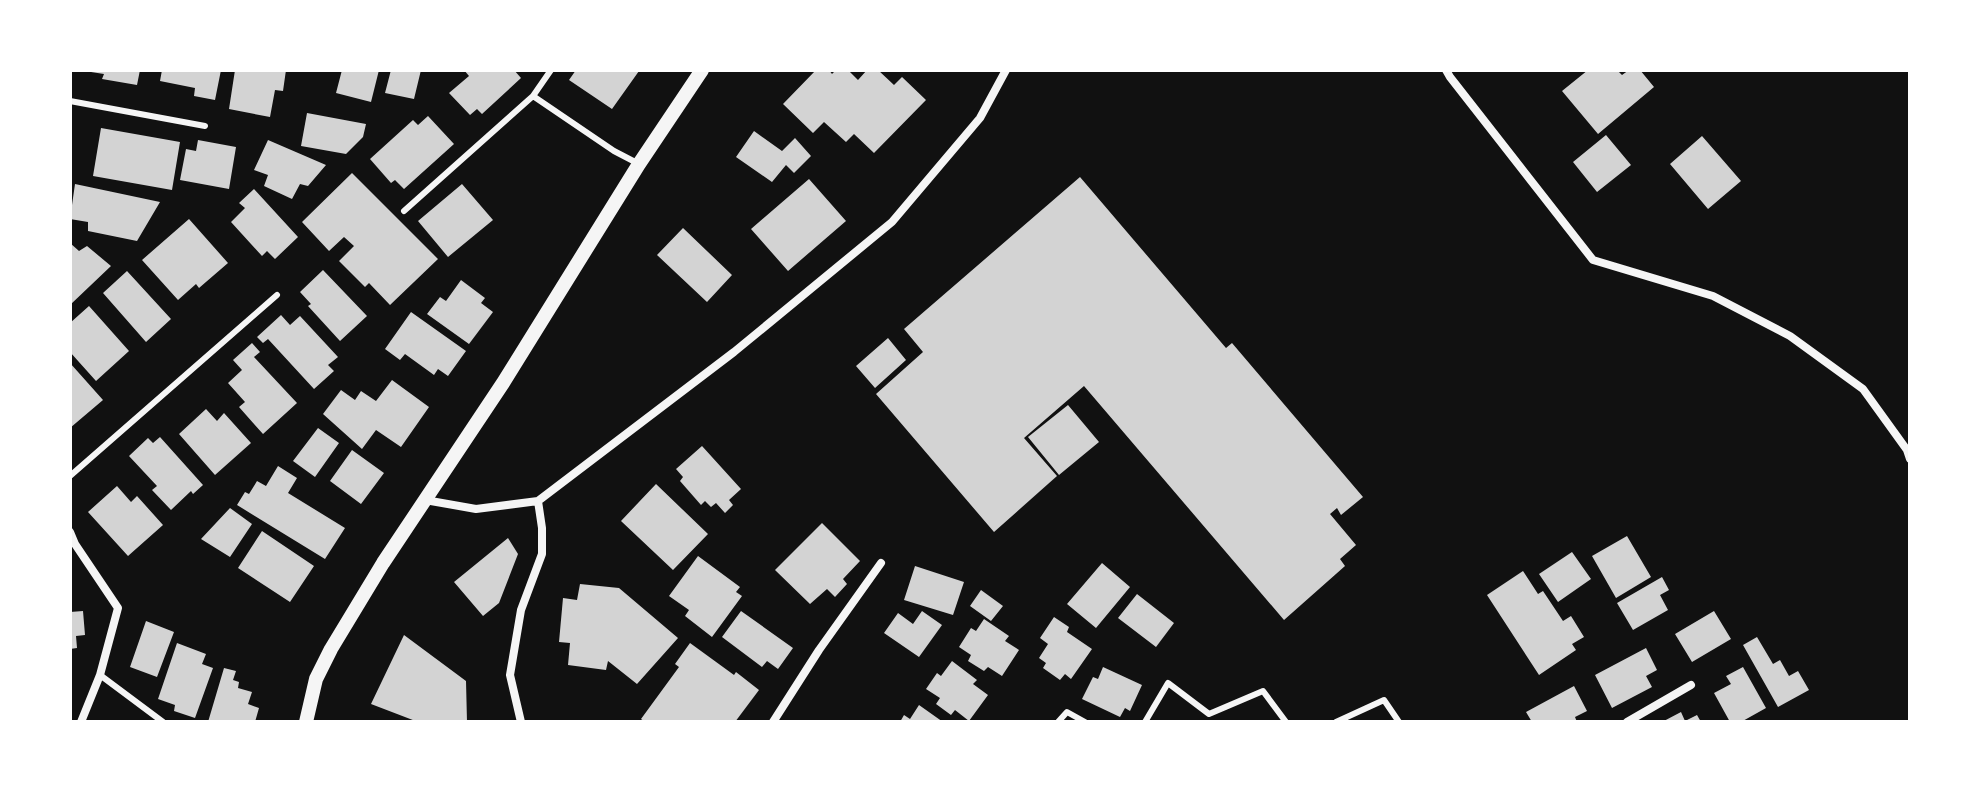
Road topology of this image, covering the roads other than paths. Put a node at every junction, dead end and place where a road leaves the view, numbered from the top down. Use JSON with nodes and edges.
{"nodes":[{"id":1,"x":551,"y":70,"type":"edge"},
{"id":2,"x":702,"y":70,"type":"edge"},
{"id":3,"x":1006,"y":70,"type":"edge"},
{"id":4,"x":1446,"y":70,"type":"edge"},
{"id":5,"x":533,"y":96,"type":"junction"},
{"id":6,"x":70,"y":101,"type":"edge"},
{"id":7,"x":205,"y":126,"type":"dead end"},
{"id":8,"x":639,"y":164,"type":"junction"},
{"id":9,"x":404,"y":211,"type":"dead end"},
{"id":10,"x":277,"y":295,"type":"dead end"},
{"id":11,"x":1910,"y":459,"type":"edge"},
{"id":12,"x":70,"y":476,"type":"edge"},
{"id":13,"x":424,"y":500,"type":"junction"},
{"id":14,"x":538,"y":501,"type":"junction"},
{"id":15,"x":70,"y":532,"type":"edge"},
{"id":16,"x":881,"y":563,"type":"dead end"},
{"id":17,"x":100,"y":675,"type":"junction"},
{"id":18,"x":1691,"y":685,"type":"dead end"},
{"id":19,"x":81,"y":722,"type":"edge"},
{"id":20,"x":163,"y":722,"type":"edge"},
{"id":21,"x":306,"y":722,"type":"edge"},
{"id":22,"x":521,"y":722,"type":"edge"},
{"id":23,"x":773,"y":722,"type":"edge"},
{"id":24,"x":1058,"y":722,"type":"edge"},
{"id":25,"x":1085,"y":722,"type":"edge"},
{"id":26,"x":1145,"y":722,"type":"edge"},
{"id":27,"x":1286,"y":722,"type":"edge"},
{"id":28,"x":1336,"y":722,"type":"edge"},
{"id":29,"x":1399,"y":722,"type":"edge"},
{"id":30,"x":1627,"y":722,"type":"edge"}],
"edges":[{"from":1,"to":5,"type":"lane"},
{"from":2,"to":8,"type":"street"},
{"from":3,"to":14,"type":"street"},
{"from":4,"to":11,"type":"street"},
{"from":5,"to":8,"type":"lane"},
{"from":5,"to":9,"type":"lane"},
{"from":6,"to":7,"type":"lane"},
{"from":8,"to":13,"type":"street"},
{"from":10,"to":12,"type":"lane"},
{"from":13,"to":14,"type":"street"},
{"from":13,"to":21,"type":"street"},
{"from":14,"to":22,"type":"street"},
{"from":15,"to":17,"type":"street"},
{"from":16,"to":23,"type":"street"},
{"from":17,"to":19,"type":"street"},
{"from":17,"to":20,"type":"lane"},
{"from":18,"to":30,"type":"street"},
{"from":24,"to":25,"type":"lane"},
{"from":26,"to":27,"type":"lane"},
{"from":28,"to":29,"type":"lane"}]}
